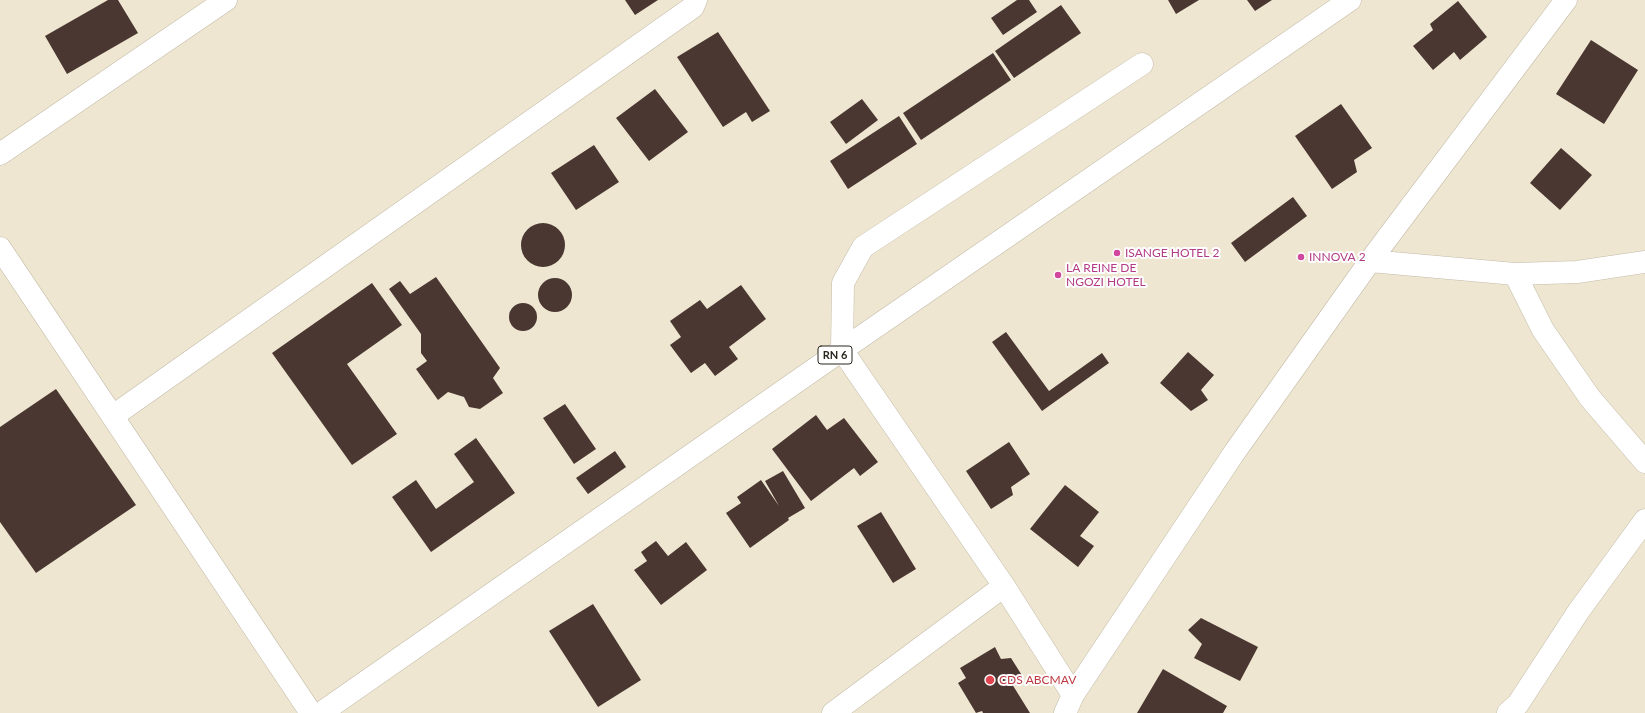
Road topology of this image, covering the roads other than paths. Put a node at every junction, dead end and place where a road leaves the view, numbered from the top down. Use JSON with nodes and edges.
{"nodes":[{"id":1,"x":226,"y":0,"type":"edge"},
{"id":2,"x":696,"y":0,"type":"edge"},
{"id":3,"x":1350,"y":0,"type":"edge"},
{"id":4,"x":1566,"y":0,"type":"edge"},
{"id":5,"x":1142,"y":64,"type":"dead end"},
{"id":6,"x":0,"y":154,"type":"edge"},
{"id":7,"x":0,"y":248,"type":"edge"},
{"id":8,"x":1370,"y":261,"type":"junction"},
{"id":9,"x":1645,"y":262,"type":"edge"},
{"id":10,"x":1515,"y":274,"type":"junction"},
{"id":11,"x":842,"y":350,"type":"junction"},
{"id":12,"x":113,"y":416,"type":"junction"},
{"id":13,"x":1645,"y":462,"type":"edge"},
{"id":14,"x":1645,"y":520,"type":"edge"},
{"id":15,"x":1004,"y":586,"type":"junction"},
{"id":16,"x":1069,"y":704,"type":"edge"},
{"id":17,"x":311,"y":713,"type":"edge"},
{"id":18,"x":321,"y":713,"type":"edge"},
{"id":19,"x":833,"y":713,"type":"edge"},
{"id":20,"x":1508,"y":713,"type":"edge"}],
"edges":[{"from":1,"to":6,"type":"street"},
{"from":2,"to":12,"type":"street"},
{"from":3,"to":11,"type":"street","number":"RN 6"},
{"from":4,"to":8,"type":"street"},
{"from":5,"to":11,"type":"street"},
{"from":7,"to":12,"type":"street"},
{"from":8,"to":10,"type":"street"},
{"from":8,"to":16,"type":"street"},
{"from":9,"to":10,"type":"street"},
{"from":10,"to":13,"type":"street"},
{"from":11,"to":15,"type":"street"},
{"from":11,"to":18,"type":"street","number":"RN 6"},
{"from":12,"to":17,"type":"street"},
{"from":14,"to":20,"type":"street"},
{"from":15,"to":16,"type":"street"},
{"from":15,"to":19,"type":"street"}]}
